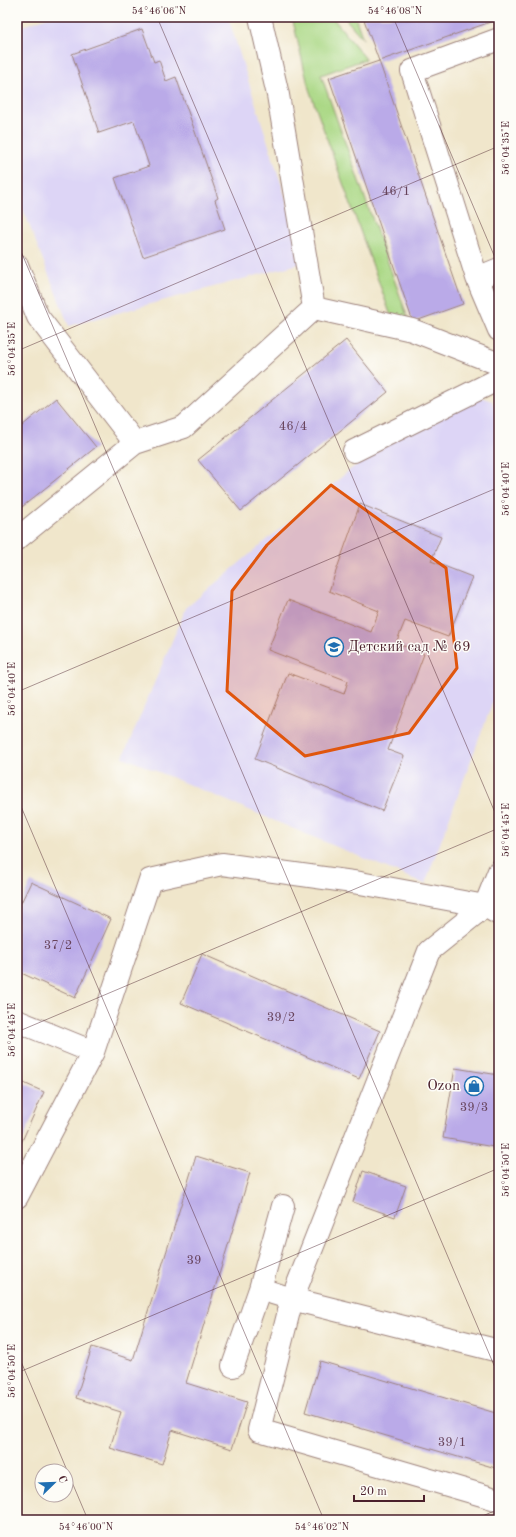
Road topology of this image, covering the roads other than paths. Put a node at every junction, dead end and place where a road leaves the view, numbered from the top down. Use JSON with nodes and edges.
{"nodes":[{"id":1,"x":260,"y":17,"type":"edge"},
{"id":2,"x":499,"y":39,"type":"edge"},
{"id":3,"x":17,"y":265,"type":"edge"},
{"id":4,"x":499,"y":269,"type":"edge"},
{"id":5,"x":477,"y":278,"type":"junction"},
{"id":6,"x":314,"y":308,"type":"junction"},
{"id":7,"x":499,"y":330,"type":"edge"},
{"id":8,"x":499,"y":364,"type":"edge"},
{"id":9,"x":499,"y":379,"type":"edge"},
{"id":10,"x":135,"y":443,"type":"junction"},
{"id":11,"x":354,"y":451,"type":"dead end"},
{"id":12,"x":17,"y":539,"type":"edge"},
{"id":13,"x":499,"y":871,"type":"edge"},
{"id":14,"x":492,"y":910,"type":"edge"},
{"id":15,"x":17,"y":1021,"type":"edge"},
{"id":16,"x":93,"y":1052,"type":"junction"},
{"id":17,"x":17,"y":1196,"type":"edge"},
{"id":18,"x":283,"y":1206,"type":"dead end"},
{"id":19,"x":260,"y":1289,"type":"junction"},
{"id":20,"x":292,"y":1299,"type":"junction"},
{"id":21,"x":499,"y":1351,"type":"edge"},
{"id":22,"x":233,"y":1366,"type":"dead end"},
{"id":23,"x":499,"y":1500,"type":"edge"}],
"edges":[{"from":1,"to":6,"type":"lane"},
{"from":2,"to":5,"type":"lane"},
{"from":3,"to":10,"type":"lane"},
{"from":4,"to":5,"type":"lane"},
{"from":5,"to":7,"type":"lane"},
{"from":6,"to":8,"type":"lane"},
{"from":6,"to":10,"type":"lane"},
{"from":9,"to":11,"type":"lane"},
{"from":10,"to":12,"type":"lane"},
{"from":13,"to":14,"type":"lane"},
{"from":14,"to":16,"type":"lane"},
{"from":14,"to":20,"type":"lane"},
{"from":15,"to":16,"type":"lane"},
{"from":16,"to":17,"type":"lane"},
{"from":18,"to":19,"type":"lane"},
{"from":19,"to":20,"type":"lane"},
{"from":19,"to":22,"type":"lane"},
{"from":20,"to":21,"type":"lane"},
{"from":20,"to":23,"type":"lane"}]}
